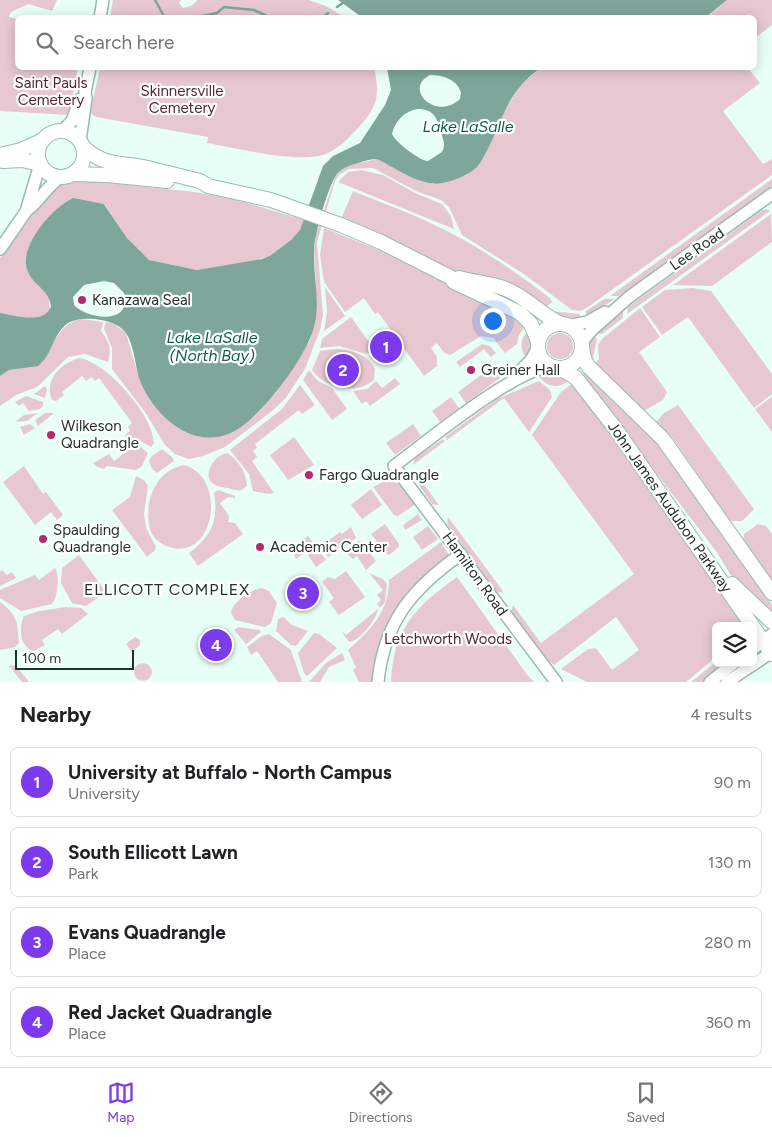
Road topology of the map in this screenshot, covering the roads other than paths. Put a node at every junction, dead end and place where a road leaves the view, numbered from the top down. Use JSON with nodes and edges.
{"nodes":[{"id":1,"x":103,"y":0,"type":"edge"},
{"id":2,"x":100,"y":15,"type":"edge"},
{"id":3,"x":90,"y":70,"type":"edge"},
{"id":4,"x":85,"y":92,"type":"junction"},
{"id":5,"x":61,"y":132,"type":"junction"},
{"id":6,"x":43,"y":140,"type":"junction"},
{"id":7,"x":81,"y":144,"type":"junction"},
{"id":8,"x":0,"y":155,"type":"edge"},
{"id":9,"x":0,"y":161,"type":"edge"},
{"id":10,"x":40,"y":164,"type":"junction"},
{"id":11,"x":67,"y":176,"type":"junction"},
{"id":12,"x":208,"y":186,"type":"junction"},
{"id":13,"x":772,"y":194,"type":"edge"},
{"id":14,"x":27,"y":210,"type":"junction"},
{"id":15,"x":0,"y":249,"type":"edge"},
{"id":16,"x":450,"y":277,"type":"junction"},
{"id":17,"x":622,"y":303,"type":"junction"},
{"id":18,"x":564,"y":325,"type":"junction"},
{"id":19,"x":538,"y":344,"type":"junction"},
{"id":20,"x":582,"y":345,"type":"junction"},
{"id":21,"x":556,"y":367,"type":"junction"},
{"id":22,"x":506,"y":385,"type":"junction"},
{"id":23,"x":461,"y":554,"type":"junction"},
{"id":24,"x":707,"y":558,"type":"junction"},
{"id":25,"x":772,"y":593,"type":"edge"},
{"id":26,"x":772,"y":622,"type":"edge"},
{"id":27,"x":768,"y":646,"type":"edge"},
{"id":28,"x":729,"y":667,"type":"edge"},
{"id":29,"x":378,"y":682,"type":"edge"},
{"id":30,"x":556,"y":682,"type":"edge"},
{"id":31,"x":710,"y":682,"type":"edge"},
{"id":32,"x":727,"y":682,"type":"edge"}],
"edges":[{"from":1,"to":2,"type":"street"},
{"from":3,"to":4,"type":"street"},
{"from":4,"to":5,"type":"street"},
{"from":4,"to":7,"type":"street"},
{"from":5,"to":6,"type":"main road"},
{"from":5,"to":7,"type":"main road"},
{"from":6,"to":8,"type":"main road"},
{"from":6,"to":10,"type":"main road"},
{"from":7,"to":11,"type":"main road"},
{"from":7,"to":12,"type":"main road"},
{"from":9,"to":10,"type":"main road"},
{"from":10,"to":11,"type":"main road"},
{"from":10,"to":14,"type":"street"},
{"from":11,"to":12,"type":"main road"},
{"from":11,"to":14,"type":"street"},
{"from":12,"to":16,"type":"main road"},
{"from":13,"to":17,"type":"street","name":"Lee Road"},
{"from":14,"to":15,"type":"street"},
{"from":16,"to":18,"type":"main road"},
{"from":16,"to":19,"type":"main road"},
{"from":17,"to":18,"type":"street","name":"Lee Road"},
{"from":17,"to":20,"type":"street","name":"Lee Road"},
{"from":18,"to":19,"type":"main road"},
{"from":18,"to":20,"type":"main road"},
{"from":19,"to":21,"type":"main road"},
{"from":19,"to":22,"type":"street"},
{"from":20,"to":21,"type":"main road"},
{"from":20,"to":25,"type":"main road","name":"John James Audubon Parkway"},
{"from":21,"to":22,"type":"street"},
{"from":21,"to":24,"type":"main road","name":"John James Audubon Parkway"},
{"from":22,"to":23,"type":"street","name":"Hamilton Road"},
{"from":23,"to":29,"type":"street"},
{"from":23,"to":30,"type":"street","name":"Hamilton Road"},
{"from":24,"to":26,"type":"main road"},
{"from":24,"to":27,"type":"main road","name":"John James Audubon Parkway"},
{"from":27,"to":32,"type":"street"},
{"from":28,"to":31,"type":"street"}]}
